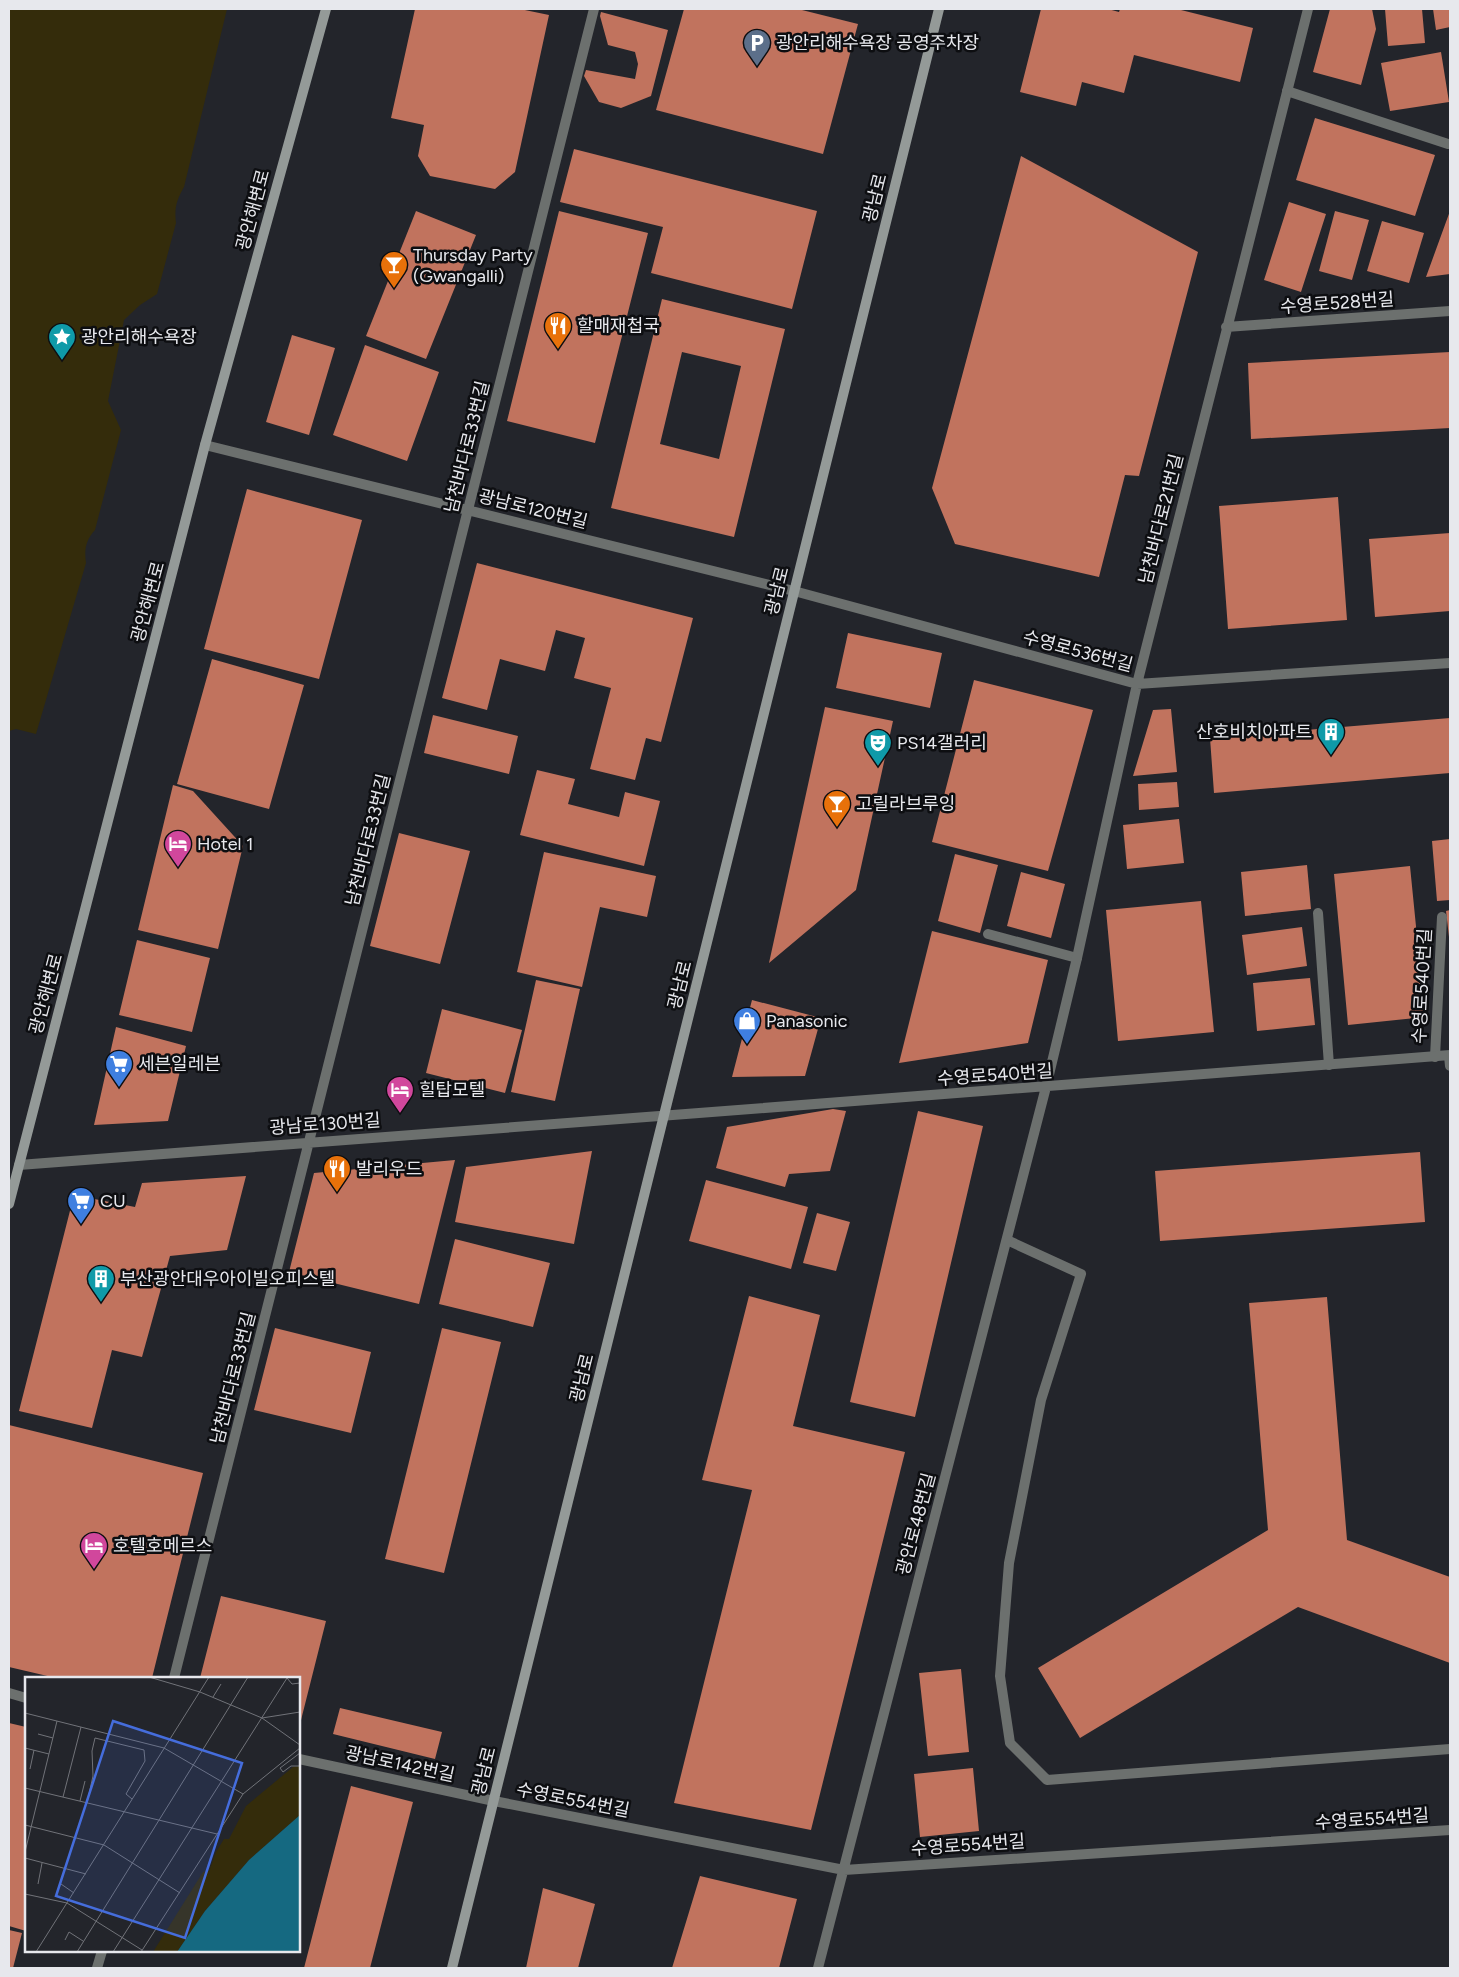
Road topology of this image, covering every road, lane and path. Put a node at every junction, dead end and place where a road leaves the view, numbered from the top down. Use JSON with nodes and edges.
{"nodes":[{"id":1,"x":326,"y":9,"type":"edge"},
{"id":2,"x":594,"y":9,"type":"edge"},
{"id":3,"x":939,"y":9,"type":"edge"},
{"id":4,"x":1308,"y":9,"type":"edge"},
{"id":5,"x":1287,"y":91,"type":"junction"},
{"id":6,"x":1448,"y":144,"type":"dead end"},
{"id":7,"x":1450,"y":311,"type":"edge"},
{"id":8,"x":1226,"y":327,"type":"junction"},
{"id":9,"x":205,"y":445,"type":"junction"},
{"id":10,"x":468,"y":510,"type":"junction"},
{"id":11,"x":794,"y":591,"type":"junction"},
{"id":12,"x":1450,"y":663,"type":"edge"},
{"id":13,"x":1137,"y":684,"type":"junction"},
{"id":14,"x":1318,"y":913,"type":"dead end"},
{"id":15,"x":1442,"y":917,"type":"dead end"},
{"id":16,"x":988,"y":934,"type":"dead end"},
{"id":17,"x":1077,"y":958,"type":"junction"},
{"id":18,"x":1435,"y":1057,"type":"junction"},
{"id":19,"x":1450,"y":1059,"type":"edge"},
{"id":20,"x":1329,"y":1065,"type":"junction"},
{"id":21,"x":1046,"y":1087,"type":"junction"},
{"id":22,"x":663,"y":1117,"type":"junction"},
{"id":23,"x":309,"y":1141,"type":"junction"},
{"id":24,"x":19,"y":1165,"type":"junction"},
{"id":25,"x":9,"y":1204,"type":"edge"},
{"id":26,"x":1007,"y":1240,"type":"junction"},
{"id":27,"x":174,"y":1677,"type":"edge"},
{"id":28,"x":9,"y":1693,"type":"edge"},
{"id":29,"x":25,"y":1698,"type":"edge"},
{"id":30,"x":1450,"y":1748,"type":"edge"},
{"id":31,"x":300,"y":1759,"type":"edge"},
{"id":32,"x":494,"y":1801,"type":"junction"},
{"id":33,"x":1450,"y":1830,"type":"edge"},
{"id":34,"x":844,"y":1870,"type":"junction"},
{"id":35,"x":102,"y":1952,"type":"edge"},
{"id":36,"x":97,"y":1968,"type":"edge"},
{"id":37,"x":452,"y":1968,"type":"edge"},
{"id":38,"x":818,"y":1968,"type":"edge"}],
"edges":[{"from":1,"to":9,"type":"main road","name":"광안해변로"},
{"from":2,"to":10,"type":"street","name":"남천바다로33번길"},
{"from":3,"to":11,"type":"main road","name":"광남로"},
{"from":4,"to":5,"type":"street","name":"남천바다로21번길"},
{"from":5,"to":6,"type":"street"},
{"from":5,"to":8,"type":"street","name":"남천바다로21번길"},
{"from":7,"to":8,"type":"street","name":"수영로528번길"},
{"from":8,"to":13,"type":"street","name":"남천바다로21번길"},
{"from":9,"to":10,"type":"street","name":"광남로120번길"},
{"from":9,"to":24,"type":"main road","name":"광안해변로"},
{"from":10,"to":11,"type":"street","name":"광남로120번길"},
{"from":10,"to":23,"type":"street","name":"남천바다로33번길"},
{"from":11,"to":13,"type":"street","name":"수영로536번길"},
{"from":11,"to":22,"type":"main road","name":"광남로"},
{"from":12,"to":13,"type":"street","name":"수영로536번길"},
{"from":13,"to":17,"type":"street","name":"남천바다로21번길"},
{"from":14,"to":20,"type":"street"},
{"from":15,"to":18,"type":"street","name":"수영로540번길"},
{"from":16,"to":17,"type":"street"},
{"from":17,"to":21,"type":"street","name":"남천바다로21번길"},
{"from":18,"to":19,"type":"street","name":"수영로540번길"},
{"from":18,"to":20,"type":"street","name":"수영로540번길"},
{"from":20,"to":21,"type":"street","name":"수영로540번길"},
{"from":21,"to":22,"type":"street","name":"수영로540번길"},
{"from":21,"to":26,"type":"street","name":"광안로48번길"},
{"from":22,"to":23,"type":"street","name":"광남로130번길"},
{"from":22,"to":32,"type":"main road","name":"광남로"},
{"from":23,"to":24,"type":"street","name":"광남로130번길"},
{"from":23,"to":27,"type":"street","name":"남천바다로33번길"},
{"from":24,"to":25,"type":"main road","name":"광안해변로"},
{"from":26,"to":30,"type":"street"},
{"from":26,"to":34,"type":"street","name":"광안로48번길"},
{"from":28,"to":29,"type":"street"},
{"from":31,"to":32,"type":"street","name":"광남로142번길"},
{"from":32,"to":34,"type":"street","name":"수영로554번길"},
{"from":32,"to":37,"type":"main road","name":"광남로"},
{"from":33,"to":34,"type":"street","name":"수영로554번길"},
{"from":34,"to":38,"type":"street","name":"광안로48번길"},
{"from":35,"to":36,"type":"street"}]}
